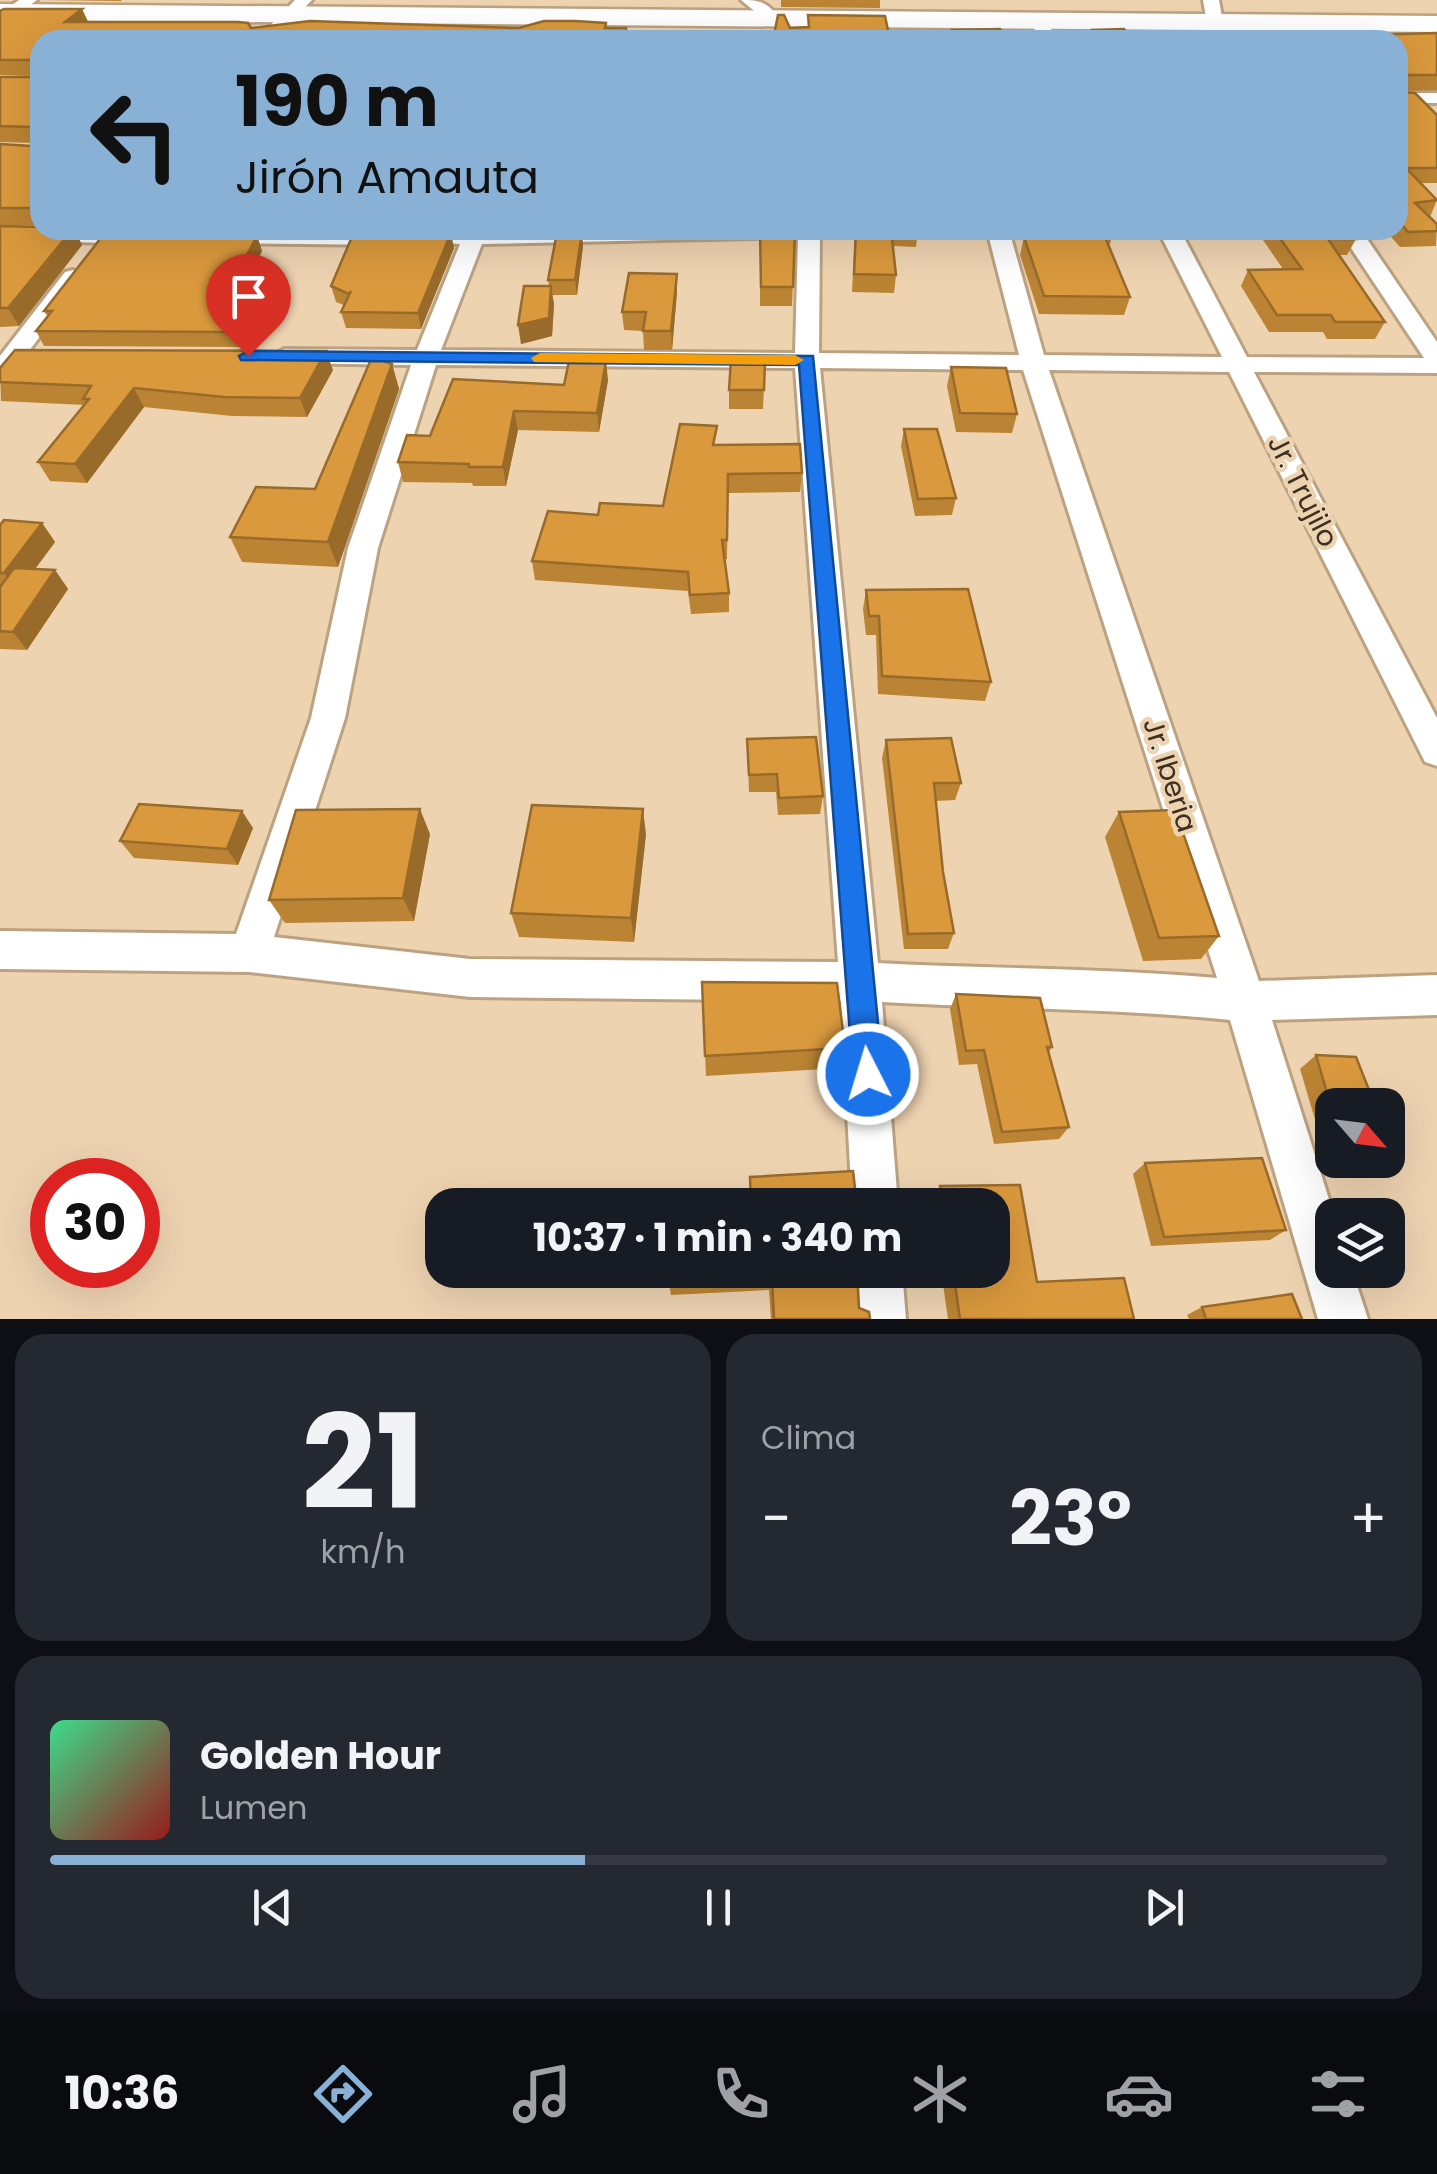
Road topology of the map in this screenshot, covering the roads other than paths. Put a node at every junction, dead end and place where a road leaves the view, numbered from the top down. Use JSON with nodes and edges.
{"nodes":[{"id":1,"x":295,"y":8,"type":"edge"},
{"id":2,"x":757,"y":9,"type":"edge"},
{"id":3,"x":10,"y":12,"type":"edge"},
{"id":4,"x":1034,"y":20,"type":"edge"},
{"id":5,"x":1214,"y":21,"type":"edge"},
{"id":6,"x":1437,"y":24,"type":"edge"},
{"id":7,"x":513,"y":28,"type":"edge"},
{"id":8,"x":795,"y":29,"type":"edge"},
{"id":9,"x":274,"y":30,"type":"edge"},
{"id":10,"x":1408,"y":98,"type":"edge"},
{"id":11,"x":1437,"y":98,"type":"edge"},
{"id":12,"x":1408,"y":100,"type":"edge"},
{"id":13,"x":1437,"y":124,"type":"edge"},
{"id":14,"x":0,"y":234,"type":"edge"},
{"id":15,"x":30,"y":234,"type":"edge"},
{"id":16,"x":101,"y":240,"type":"edge"},
{"id":17,"x":475,"y":240,"type":"edge"},
{"id":18,"x":809,"y":240,"type":"edge"},
{"id":19,"x":1001,"y":240,"type":"edge"},
{"id":20,"x":1173,"y":240,"type":"edge"},
{"id":21,"x":1357,"y":240,"type":"edge"},
{"id":22,"x":49,"y":356,"type":"edge"},
{"id":23,"x":256,"y":356,"type":"edge"},
{"id":24,"x":426,"y":357,"type":"junction"},
{"id":25,"x":807,"y":360,"type":"junction"},
{"id":26,"x":4,"y":362,"type":"edge"},
{"id":27,"x":1437,"y":363,"type":"edge"},
{"id":28,"x":1034,"y":364,"type":"junction"},
{"id":29,"x":1238,"y":366,"type":"junction"},
{"id":30,"x":1437,"y":752,"type":"edge"},
{"id":31,"x":0,"y":950,"type":"edge"},
{"id":32,"x":248,"y":953,"type":"junction"},
{"id":33,"x":860,"y":980,"type":"junction"},
{"id":34,"x":1437,"y":995,"type":"edge"},
{"id":35,"x":1245,"y":1001,"type":"junction"},
{"id":36,"x":874,"y":1188,"type":"edge"},
{"id":37,"x":879,"y":1288,"type":"edge"},
{"id":38,"x":881,"y":1319,"type":"edge"},
{"id":39,"x":1343,"y":1319,"type":"edge"}],
"edges":[{"from":1,"to":3,"type":"highway"},
{"from":1,"to":7,"type":"highway"},
{"from":1,"to":9,"type":"street"},
{"from":2,"to":7,"type":"highway"},
{"from":2,"to":8,"type":"highway"},
{"from":4,"to":5,"type":"highway"},
{"from":4,"to":8,"type":"highway"},
{"from":5,"to":6,"type":"highway"},
{"from":10,"to":11,"type":"street"},
{"from":12,"to":13,"type":"street"},
{"from":14,"to":15,"type":"street"},
{"from":16,"to":26,"type":"street"},
{"from":17,"to":24,"type":"street"},
{"from":18,"to":25,"type":"street"},
{"from":19,"to":28,"type":"street","name":"Jr. Iberia"},
{"from":20,"to":29,"type":"street","name":"Jr. Trujilo"},
{"from":21,"to":27,"type":"street"},
{"from":22,"to":26,"type":"street"},
{"from":23,"to":24,"type":"street"},
{"from":24,"to":25,"type":"street"},
{"from":24,"to":32,"type":"street"},
{"from":25,"to":28,"type":"street"},
{"from":25,"to":33,"type":"street"},
{"from":27,"to":29,"type":"street"},
{"from":28,"to":29,"type":"street"},
{"from":28,"to":35,"type":"street","name":"Jr. Iberia"},
{"from":29,"to":30,"type":"street","name":"Jr. Trujilo"},
{"from":31,"to":32,"type":"street"},
{"from":32,"to":33,"type":"street"},
{"from":33,"to":35,"type":"street"},
{"from":33,"to":36,"type":"street"},
{"from":34,"to":35,"type":"street"},
{"from":35,"to":39,"type":"street","name":"Jr. Iberia"},
{"from":37,"to":38,"type":"street"}]}
